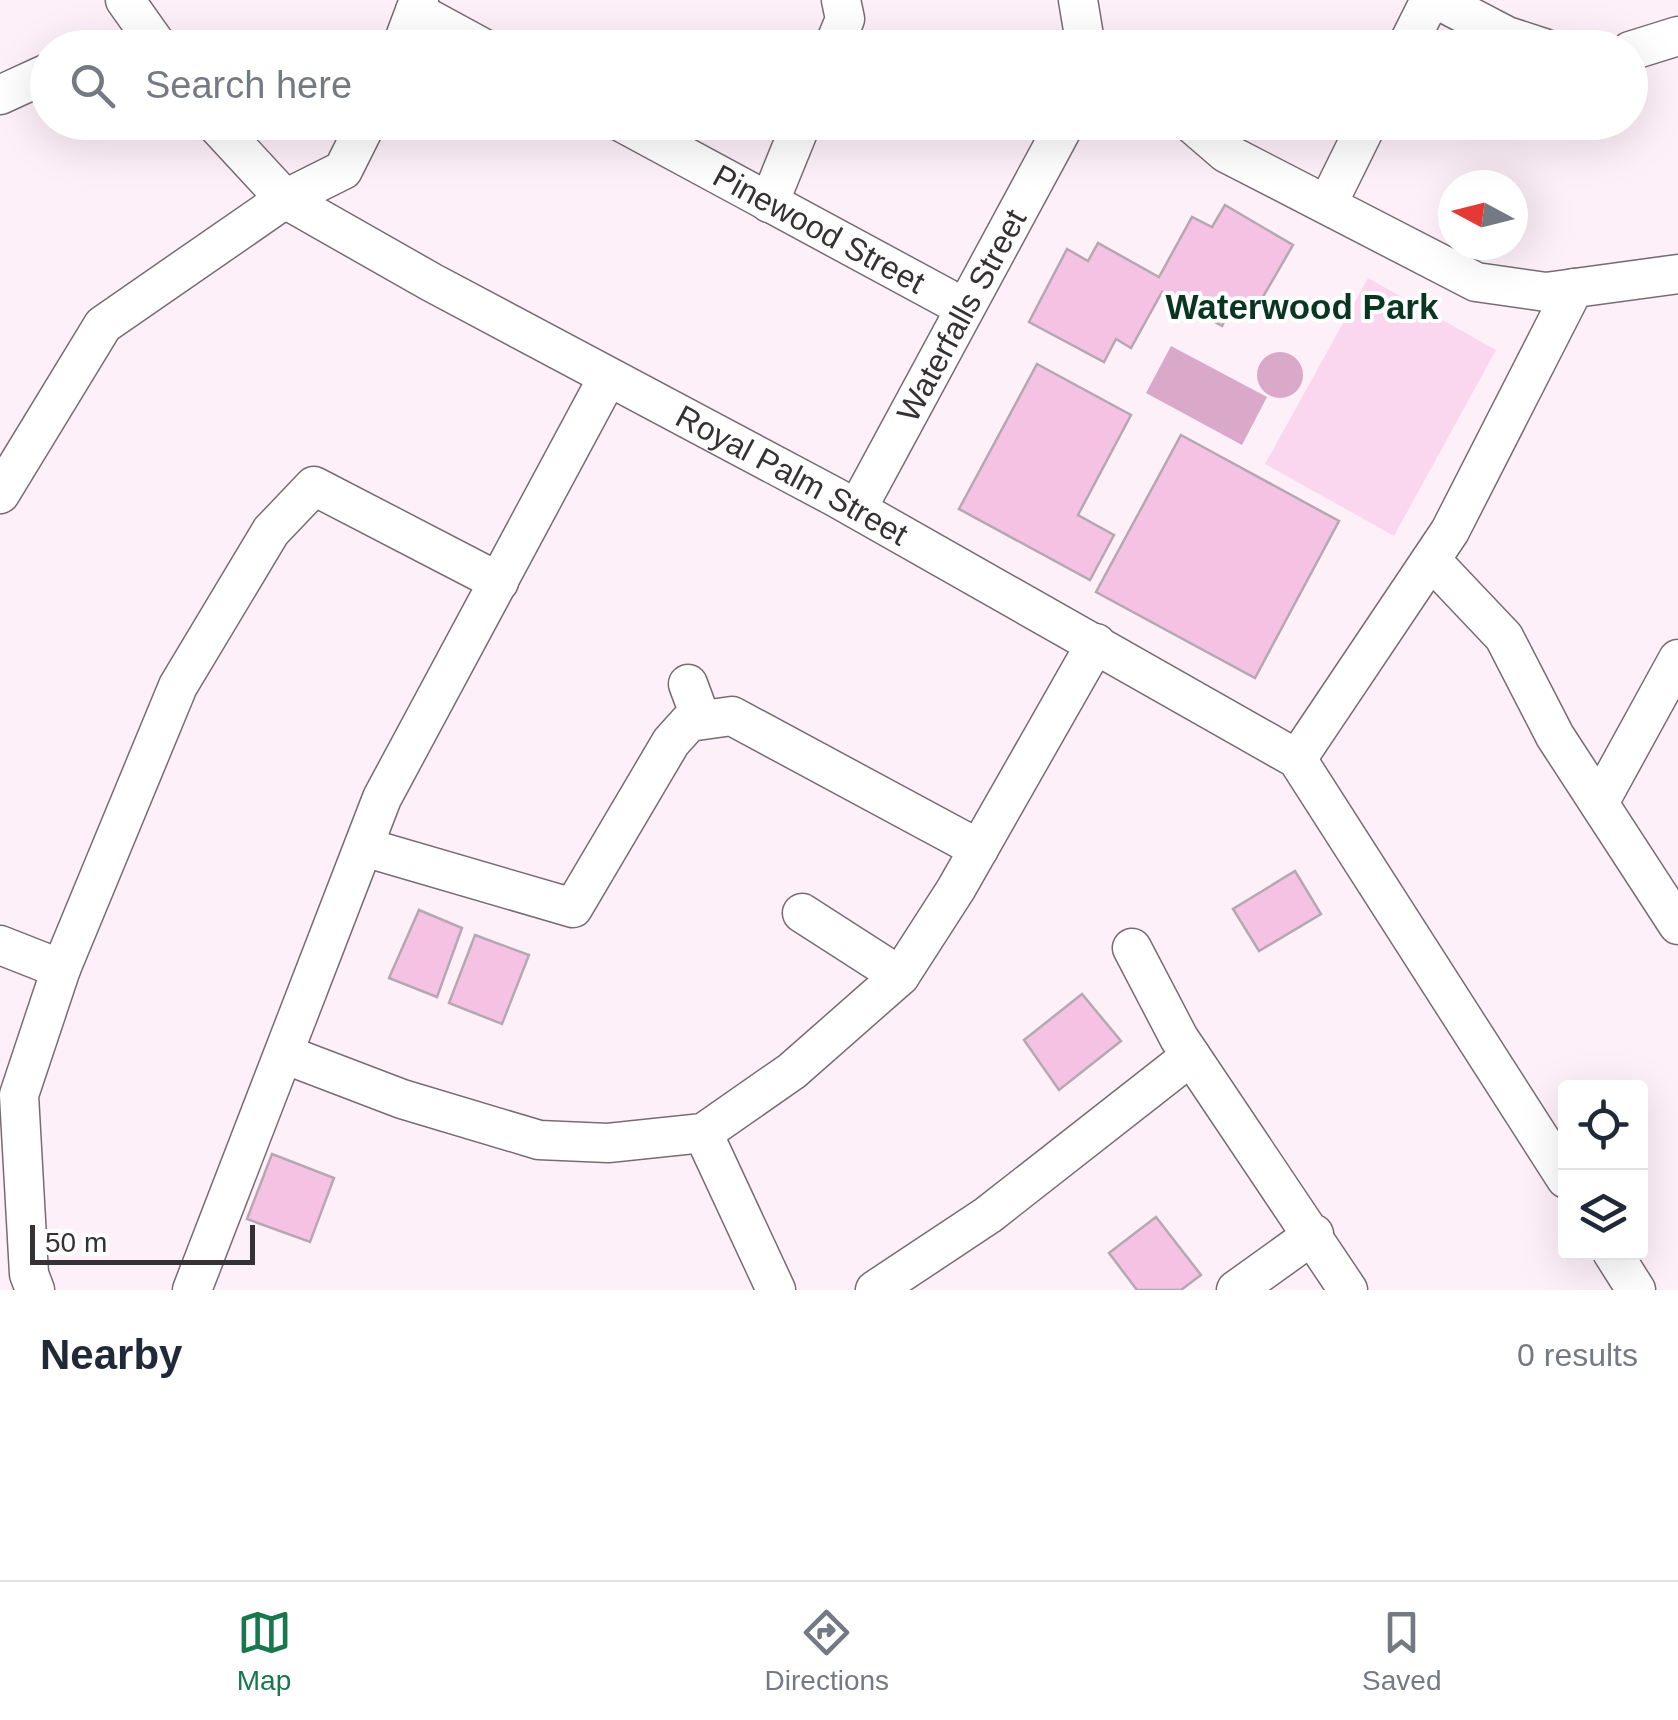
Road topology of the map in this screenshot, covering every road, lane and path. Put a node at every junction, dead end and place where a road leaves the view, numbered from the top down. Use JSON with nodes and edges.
{"nodes":[{"id":1,"x":125,"y":0,"type":"edge"},
{"id":2,"x":841,"y":0,"type":"edge"},
{"id":3,"x":1078,"y":0,"type":"edge"},
{"id":4,"x":1430,"y":0,"type":"edge"},
{"id":5,"x":1438,"y":0,"type":"edge"},
{"id":6,"x":417,"y":6,"type":"edge"},
{"id":7,"x":147,"y":30,"type":"edge"},
{"id":8,"x":408,"y":30,"type":"edge"},
{"id":9,"x":454,"y":30,"type":"edge"},
{"id":10,"x":840,"y":30,"type":"edge"},
{"id":11,"x":1083,"y":30,"type":"edge"},
{"id":12,"x":1415,"y":30,"type":"edge"},
{"id":13,"x":1496,"y":30,"type":"edge"},
{"id":14,"x":1678,"y":36,"type":"edge"},
{"id":15,"x":1648,"y":45,"type":"edge"},
{"id":16,"x":30,"y":81,"type":"edge"},
{"id":17,"x":0,"y":95,"type":"edge"},
{"id":18,"x":231,"y":140,"type":"edge"},
{"id":19,"x":357,"y":140,"type":"edge"},
{"id":20,"x":654,"y":140,"type":"edge"},
{"id":21,"x":795,"y":140,"type":"edge"},
{"id":22,"x":1056,"y":140,"type":"edge"},
{"id":23,"x":1211,"y":140,"type":"edge"},
{"id":24,"x":1359,"y":140,"type":"edge"},
{"id":25,"x":285,"y":199,"type":"junction"},
{"id":26,"x":769,"y":203,"type":"junction"},
{"id":27,"x":1328,"y":203,"type":"junction"},
{"id":28,"x":1678,"y":274,"type":"edge"},
{"id":29,"x":1574,"y":288,"type":"junction"},
{"id":30,"x":965,"y":308,"type":"junction"},
{"id":31,"x":608,"y":377,"type":"junction"},
{"id":32,"x":0,"y":494,"type":"edge"},
{"id":33,"x":857,"y":509,"type":"junction"},
{"id":34,"x":1430,"y":560,"type":"junction"},
{"id":35,"x":499,"y":582,"type":"junction"},
{"id":36,"x":1096,"y":642,"type":"junction"},
{"id":37,"x":1678,"y":659,"type":"edge"},
{"id":38,"x":688,"y":684,"type":"dead end"},
{"id":39,"x":701,"y":719,"type":"junction"},
{"id":40,"x":1297,"y":759,"type":"junction"},
{"id":41,"x":1599,"y":803,"type":"junction"},
{"id":42,"x":364,"y":847,"type":"junction"},
{"id":43,"x":978,"y":849,"type":"junction"},
{"id":44,"x":802,"y":913,"type":"dead end"},
{"id":45,"x":1678,"y":925,"type":"edge"},
{"id":46,"x":0,"y":945,"type":"edge"},
{"id":47,"x":1132,"y":948,"type":"dead end"},
{"id":48,"x":62,"y":969,"type":"junction"},
{"id":49,"x":900,"y":976,"type":"junction"},
{"id":50,"x":284,"y":1054,"type":"junction"},
{"id":51,"x":1191,"y":1056,"type":"junction"},
{"id":52,"x":703,"y":1134,"type":"junction"},
{"id":53,"x":1560,"y":1170,"type":"edge"},
{"id":54,"x":1314,"y":1234,"type":"junction"},
{"id":55,"x":1617,"y":1260,"type":"edge"},
{"id":56,"x":35,"y":1290,"type":"edge"},
{"id":57,"x":192,"y":1290,"type":"edge"},
{"id":58,"x":776,"y":1290,"type":"edge"},
{"id":59,"x":876,"y":1290,"type":"edge"},
{"id":60,"x":1236,"y":1290,"type":"edge"},
{"id":61,"x":1348,"y":1290,"type":"edge"},
{"id":62,"x":1636,"y":1290,"type":"edge"}],
"edges":[{"from":1,"to":7,"type":"street"},
{"from":2,"to":10,"type":"street"},
{"from":3,"to":11,"type":"street"},
{"from":4,"to":12,"type":"street"},
{"from":5,"to":13,"type":"street"},
{"from":6,"to":8,"type":"street"},
{"from":6,"to":9,"type":"street"},
{"from":14,"to":15,"type":"street"},
{"from":16,"to":17,"type":"street"},
{"from":18,"to":25,"type":"street","name":"Royal Palm Street"},
{"from":19,"to":25,"type":"street"},
{"from":20,"to":26,"type":"street","name":"Pinewood Street"},
{"from":21,"to":26,"type":"street"},
{"from":22,"to":30,"type":"street","name":"Waterfalls Street"},
{"from":23,"to":27,"type":"street"},
{"from":24,"to":27,"type":"street"},
{"from":25,"to":31,"type":"street","name":"Royal Palm Street"},
{"from":25,"to":32,"type":"street"},
{"from":26,"to":30,"type":"street","name":"Pinewood Street"},
{"from":27,"to":29,"type":"street"},
{"from":28,"to":29,"type":"street"},
{"from":29,"to":34,"type":"street"},
{"from":30,"to":33,"type":"street","name":"Waterfalls Street"},
{"from":31,"to":33,"type":"street","name":"Royal Palm Street"},
{"from":31,"to":35,"type":"street"},
{"from":33,"to":36,"type":"street","name":"Royal Palm Street"},
{"from":34,"to":40,"type":"street"},
{"from":34,"to":41,"type":"street"},
{"from":35,"to":42,"type":"street"},
{"from":35,"to":48,"type":"street"},
{"from":36,"to":40,"type":"street","name":"Royal Palm Street"},
{"from":36,"to":43,"type":"street"},
{"from":37,"to":41,"type":"street"},
{"from":38,"to":39,"type":"street"},
{"from":39,"to":42,"type":"street"},
{"from":39,"to":43,"type":"street"},
{"from":40,"to":53,"type":"street"},
{"from":41,"to":45,"type":"street"},
{"from":42,"to":50,"type":"street"},
{"from":43,"to":49,"type":"street"},
{"from":44,"to":49,"type":"street"},
{"from":46,"to":48,"type":"street"},
{"from":47,"to":51,"type":"street"},
{"from":48,"to":56,"type":"street"},
{"from":49,"to":52,"type":"street"},
{"from":50,"to":52,"type":"street"},
{"from":50,"to":57,"type":"street"},
{"from":51,"to":54,"type":"street"},
{"from":51,"to":59,"type":"street"},
{"from":52,"to":58,"type":"street"},
{"from":54,"to":60,"type":"street"},
{"from":54,"to":61,"type":"street"},
{"from":55,"to":62,"type":"street"}]}
